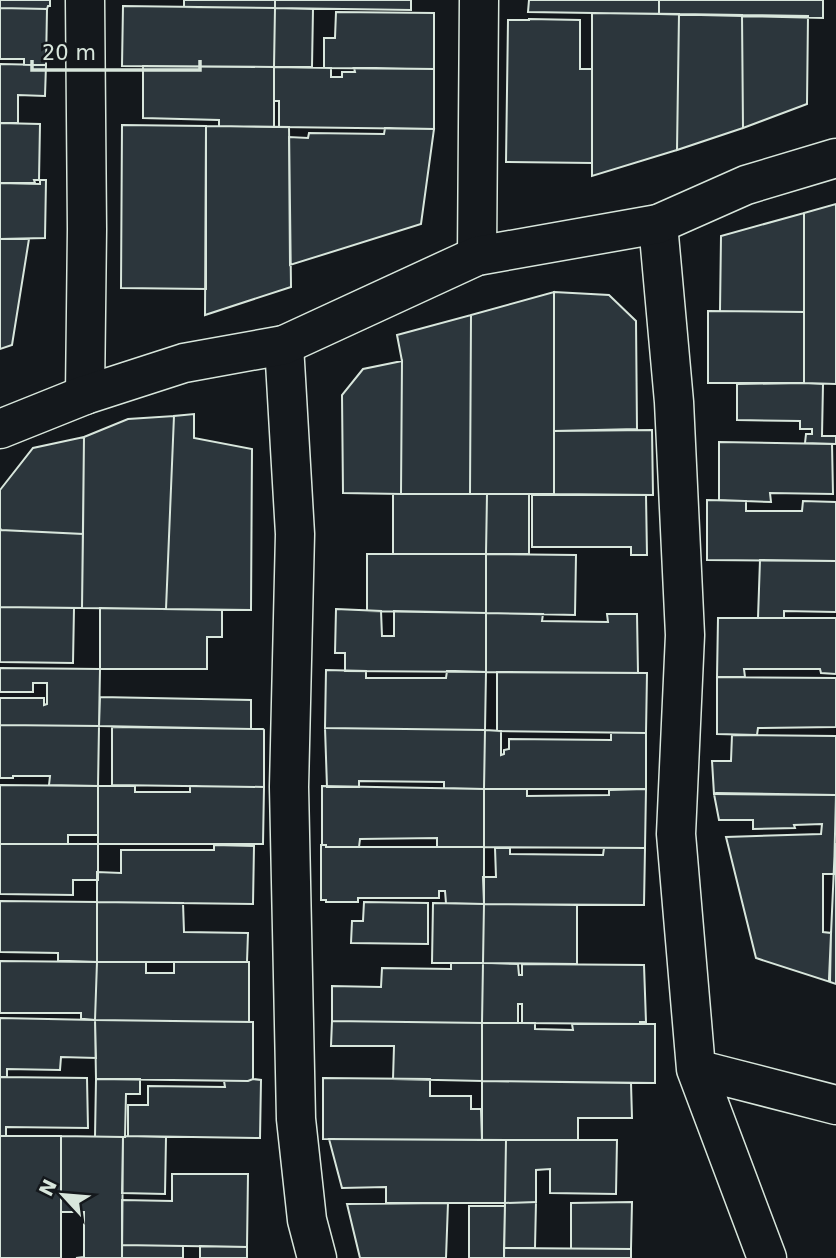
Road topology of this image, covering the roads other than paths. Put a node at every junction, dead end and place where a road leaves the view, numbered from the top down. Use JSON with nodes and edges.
{"nodes":[{"id":1,"x":85,"y":0,"type":"edge"},
{"id":2,"x":479,"y":0,"type":"edge"},
{"id":3,"x":836,"y":158,"type":"edge"},
{"id":4,"x":658,"y":224,"type":"junction"},
{"id":5,"x":477,"y":256,"type":"junction"},
{"id":6,"x":284,"y":345,"type":"junction"},
{"id":7,"x":85,"y":395,"type":"junction"},
{"id":8,"x":0,"y":429,"type":"edge"},
{"id":9,"x":696,"y":1069,"type":"junction"},
{"id":10,"x":836,"y":1105,"type":"edge"},
{"id":11,"x":317,"y":1258,"type":"edge"},
{"id":12,"x":767,"y":1258,"type":"edge"}],
"edges":[{"from":1,"to":7,"type":"street"},
{"from":2,"to":5,"type":"street"},
{"from":3,"to":4,"type":"street"},
{"from":4,"to":5,"type":"street"},
{"from":4,"to":9,"type":"street"},
{"from":5,"to":6,"type":"street"},
{"from":6,"to":7,"type":"street"},
{"from":6,"to":11,"type":"street"},
{"from":7,"to":8,"type":"street"},
{"from":9,"to":10,"type":"street"},
{"from":9,"to":12,"type":"street"}]}
